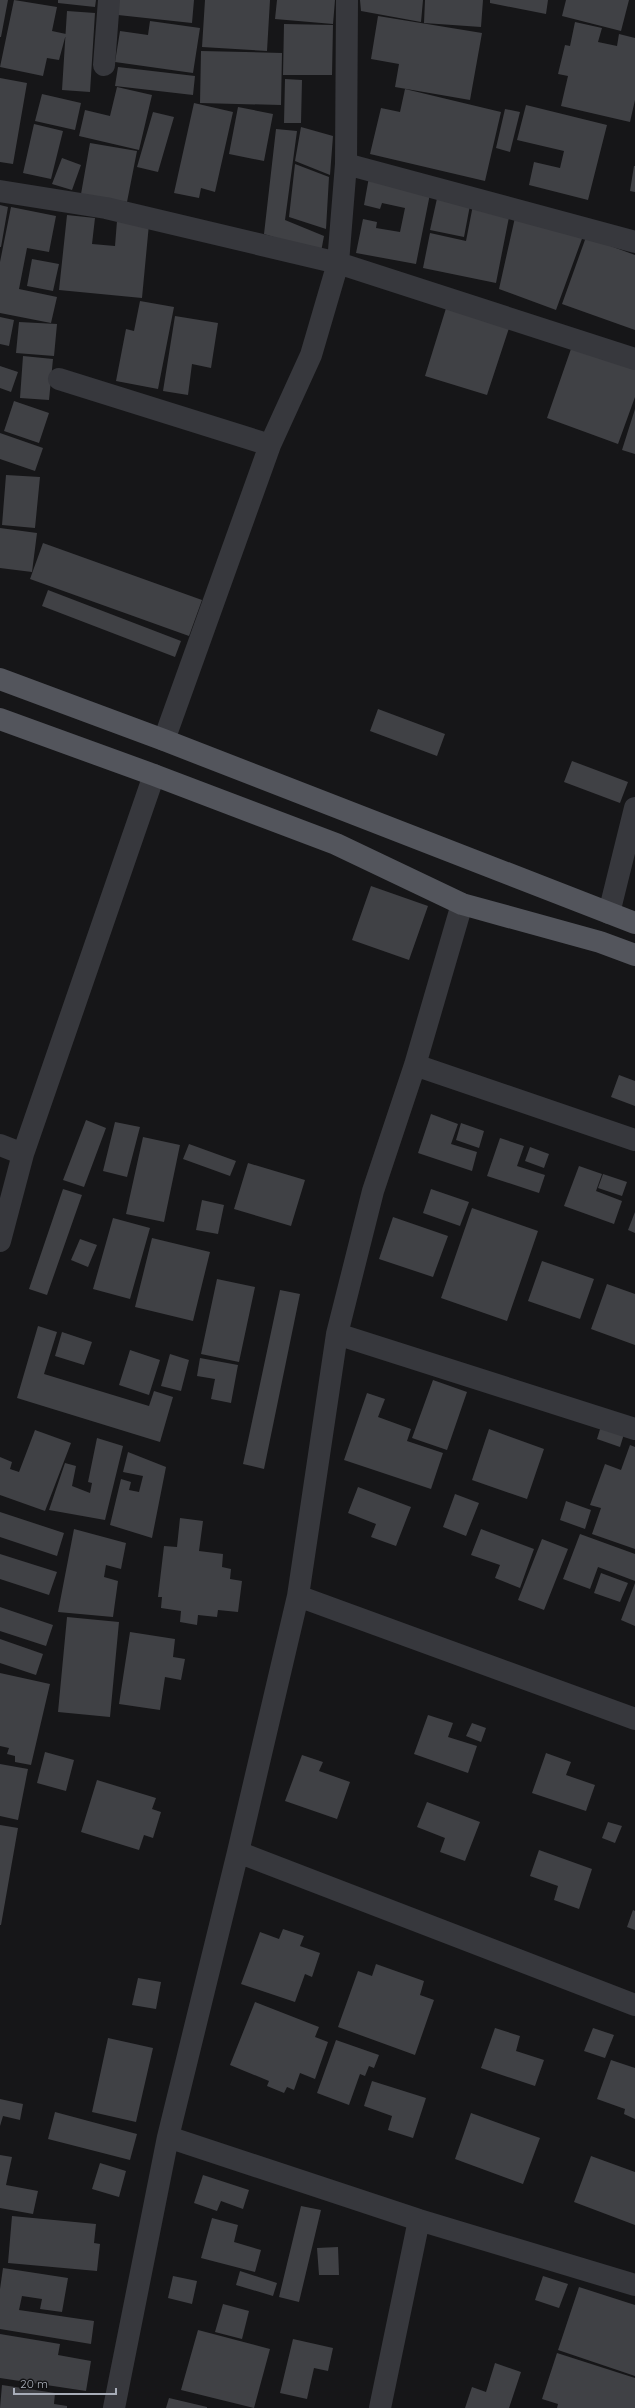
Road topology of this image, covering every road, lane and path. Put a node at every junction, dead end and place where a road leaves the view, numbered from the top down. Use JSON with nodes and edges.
{"nodes":[{"id":1,"x":109,"y":0,"type":"edge"},
{"id":2,"x":347,"y":0,"type":"edge"},
{"id":3,"x":104,"y":65,"type":"dead end"},
{"id":4,"x":346,"y":164,"type":"junction"},
{"id":5,"x":0,"y":191,"type":"edge"},
{"id":6,"x":635,"y":242,"type":"edge"},
{"id":7,"x":338,"y":263,"type":"junction"},
{"id":8,"x":635,"y":359,"type":"edge"},
{"id":9,"x":59,"y":379,"type":"dead end"},
{"id":10,"x":270,"y":445,"type":"junction"},
{"id":11,"x":0,"y":679,"type":"edge"},
{"id":12,"x":0,"y":719,"type":"edge"},
{"id":13,"x":164,"y":740,"type":"junction"},
{"id":14,"x":154,"y":775,"type":"junction"},
{"id":15,"x":635,"y":808,"type":"edge"},
{"id":16,"x":462,"y":904,"type":"junction"},
{"id":17,"x":609,"y":913,"type":"junction"},
{"id":18,"x":635,"y":923,"type":"edge"},
{"id":19,"x":635,"y":955,"type":"edge"},
{"id":20,"x":414,"y":1065,"type":"junction"},
{"id":21,"x":635,"y":1140,"type":"edge"},
{"id":22,"x":0,"y":1145,"type":"edge"},
{"id":23,"x":23,"y":1154,"type":"junction"},
{"id":24,"x":0,"y":1241,"type":"edge"},
{"id":25,"x":337,"y":1334,"type":"junction"},
{"id":26,"x":635,"y":1429,"type":"edge"},
{"id":27,"x":298,"y":1596,"type":"junction"},
{"id":28,"x":635,"y":1719,"type":"edge"},
{"id":29,"x":238,"y":1852,"type":"junction"},
{"id":30,"x":635,"y":2005,"type":"edge"},
{"id":31,"x":168,"y":2137,"type":"junction"},
{"id":32,"x":419,"y":2220,"type":"junction"},
{"id":33,"x":635,"y":2285,"type":"edge"},
{"id":34,"x":114,"y":2408,"type":"edge"},
{"id":35,"x":380,"y":2408,"type":"edge"}],
"edges":[{"from":1,"to":3,"type":"street"},
{"from":2,"to":4,"type":"street"},
{"from":4,"to":6,"type":"street"},
{"from":4,"to":7,"type":"street"},
{"from":5,"to":7,"type":"street"},
{"from":7,"to":8,"type":"street"},
{"from":7,"to":10,"type":"street"},
{"from":9,"to":10,"type":"street"},
{"from":10,"to":13,"type":"street"},
{"from":11,"to":13,"type":"main road"},
{"from":12,"to":14,"type":"main road"},
{"from":13,"to":17,"type":"main road"},
{"from":14,"to":16,"type":"main road"},
{"from":14,"to":23,"type":"street"},
{"from":15,"to":17,"type":"street"},
{"from":16,"to":19,"type":"main road"},
{"from":16,"to":20,"type":"street"},
{"from":17,"to":18,"type":"main road"},
{"from":20,"to":21,"type":"street"},
{"from":20,"to":25,"type":"street"},
{"from":22,"to":23,"type":"street"},
{"from":23,"to":24,"type":"street"},
{"from":25,"to":26,"type":"street"},
{"from":25,"to":27,"type":"street"},
{"from":27,"to":28,"type":"street"},
{"from":27,"to":29,"type":"street"},
{"from":29,"to":30,"type":"street"},
{"from":29,"to":31,"type":"street"},
{"from":31,"to":32,"type":"street"},
{"from":31,"to":34,"type":"street"},
{"from":32,"to":33,"type":"street"},
{"from":32,"to":35,"type":"street"}]}
